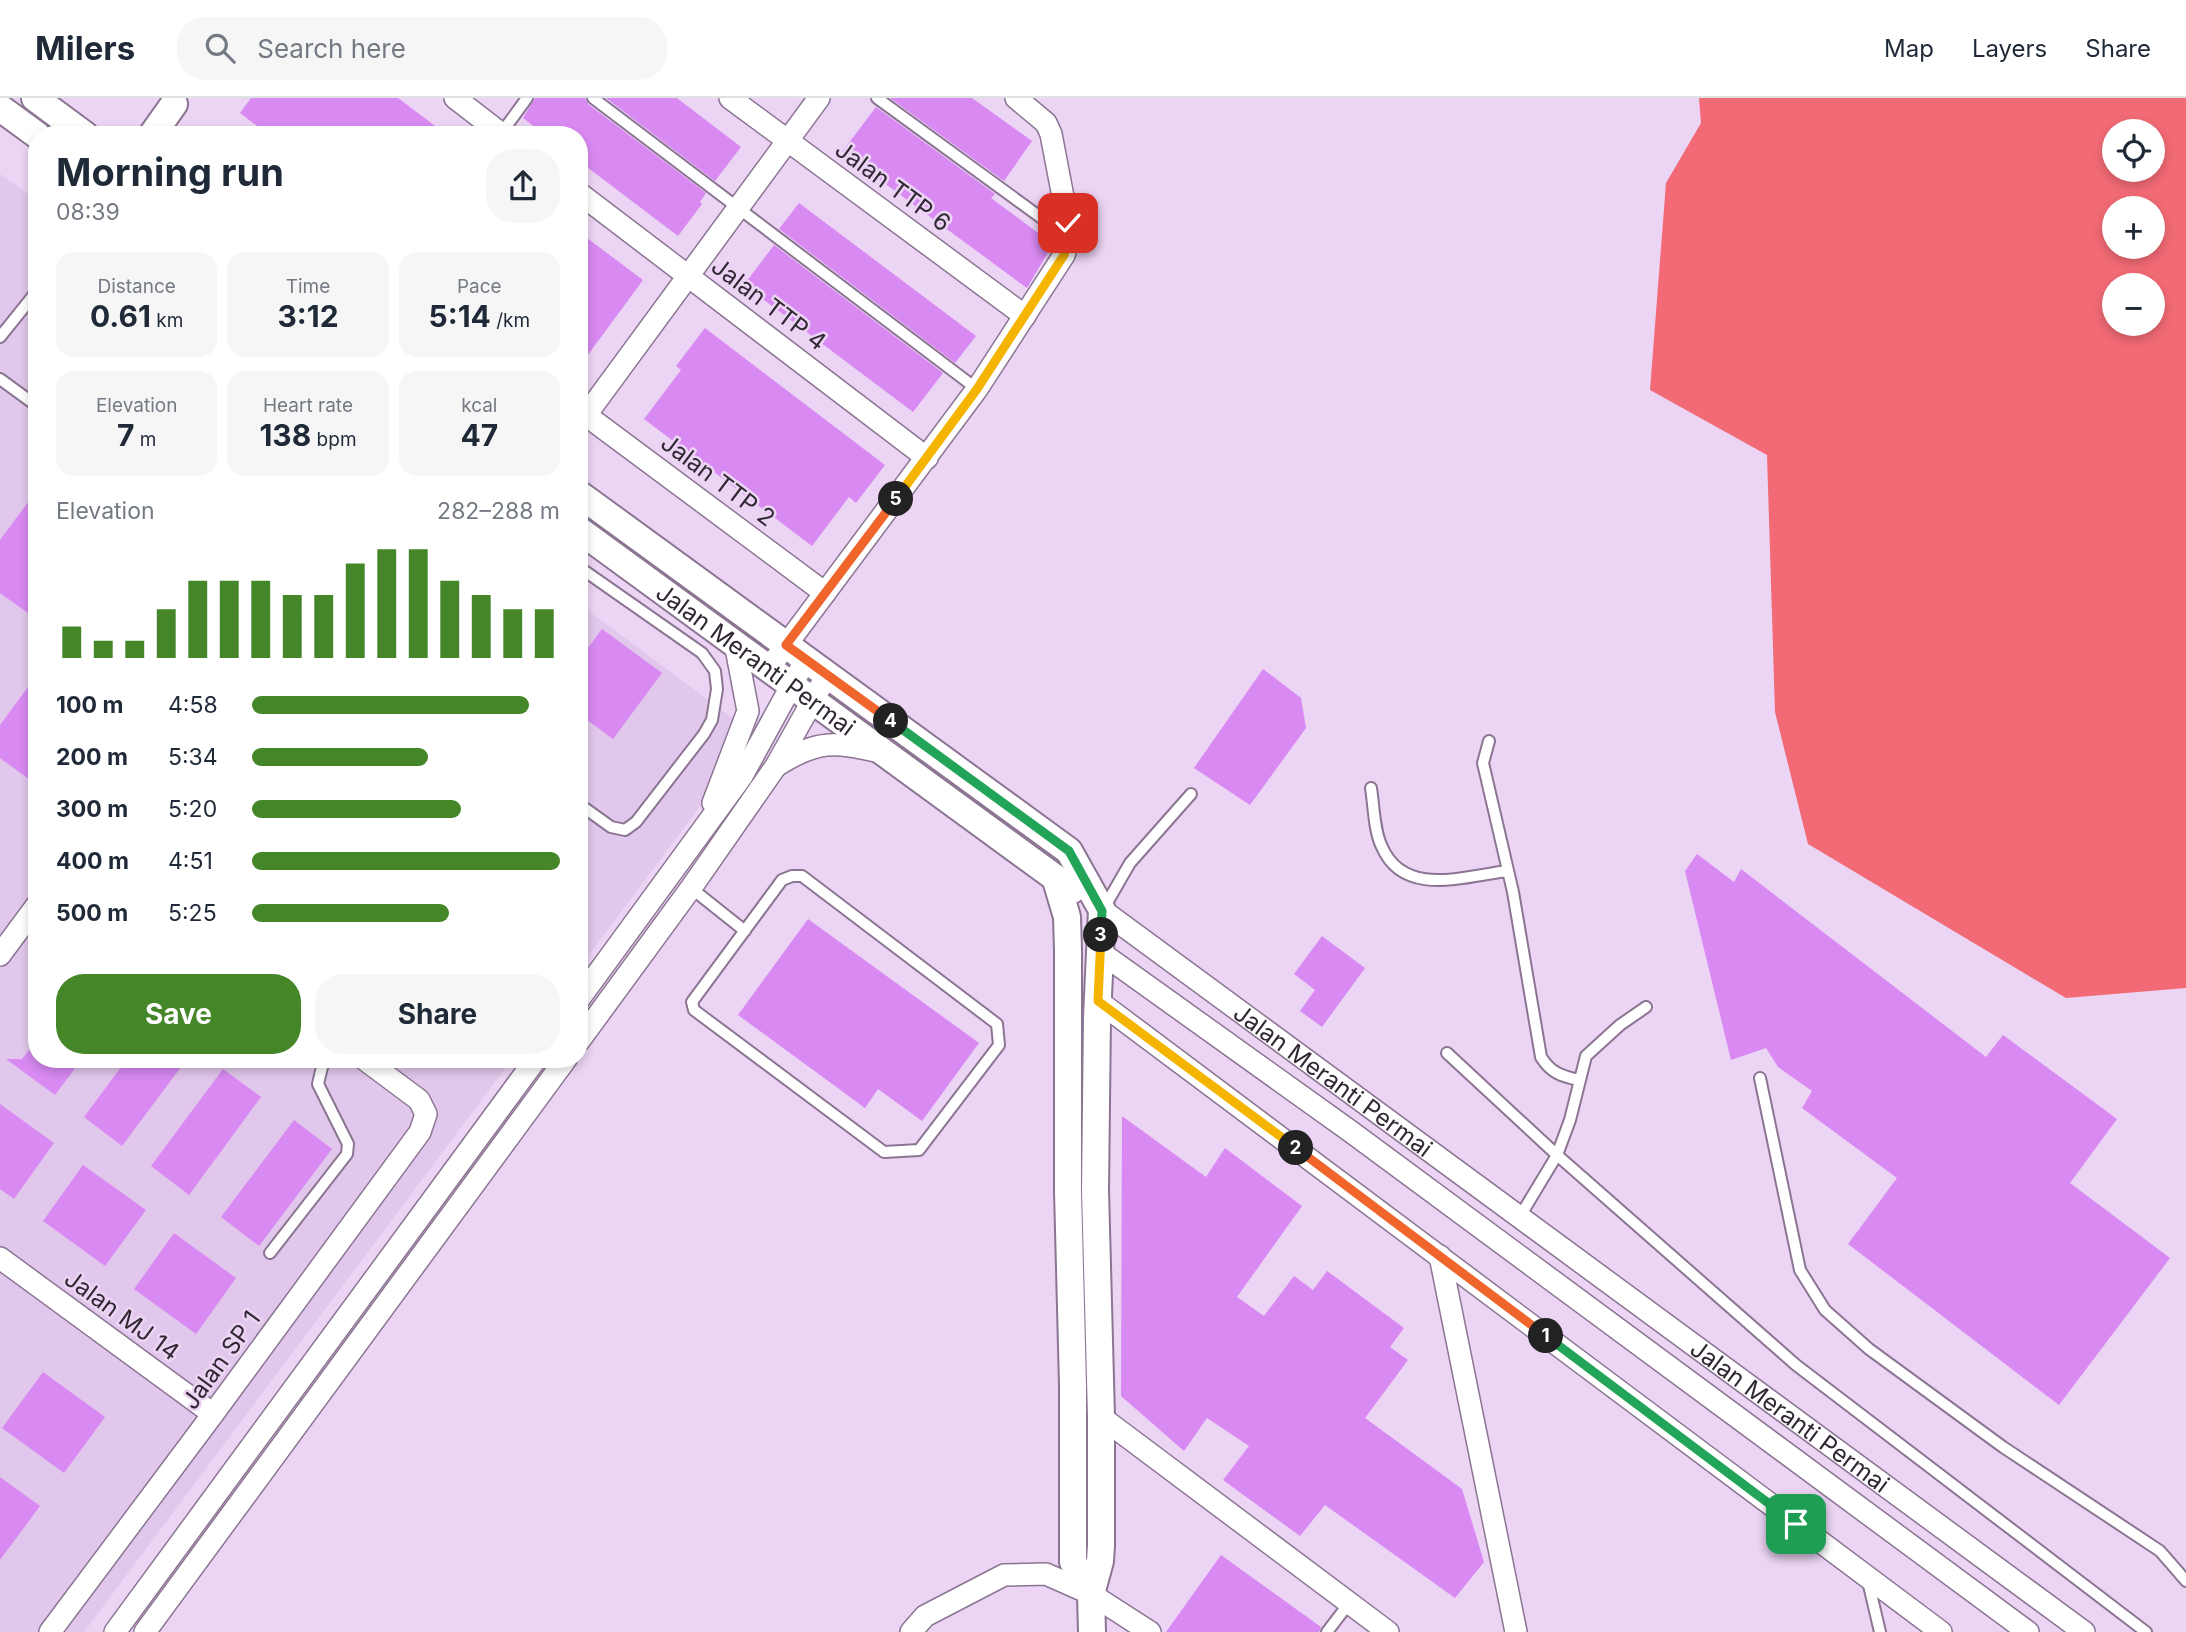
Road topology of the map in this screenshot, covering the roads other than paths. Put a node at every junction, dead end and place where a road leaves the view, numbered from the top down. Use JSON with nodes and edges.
{"nodes":[{"id":1,"x":35,"y":98,"type":"edge"},
{"id":2,"x":455,"y":98,"type":"edge"},
{"id":3,"x":527,"y":98,"type":"edge"},
{"id":4,"x":593,"y":98,"type":"edge"},
{"id":5,"x":730,"y":98,"type":"edge"},
{"id":6,"x":819,"y":98,"type":"edge"},
{"id":7,"x":877,"y":98,"type":"edge"},
{"id":8,"x":173,"y":101,"type":"edge"},
{"id":9,"x":1025,"y":101,"type":"edge"},
{"id":10,"x":0,"y":108,"type":"edge"},
{"id":11,"x":73,"y":126,"type":"edge"},
{"id":12,"x":158,"y":126,"type":"edge"},
{"id":13,"x":491,"y":126,"type":"edge"},
{"id":14,"x":507,"y":126,"type":"edge"},
{"id":15,"x":28,"y":128,"type":"edge"},
{"id":16,"x":787,"y":141,"type":"junction"},
{"id":17,"x":588,"y":200,"type":"edge"},
{"id":18,"x":737,"y":209,"type":"junction"},
{"id":19,"x":1069,"y":238,"type":"junction"},
{"id":20,"x":688,"y":276,"type":"junction"},
{"id":21,"x":28,"y":301,"type":"edge"},
{"id":22,"x":1025,"y":316,"type":"junction"},
{"id":23,"x":0,"y":337,"type":"edge"},
{"id":24,"x":0,"y":379,"type":"edge"},
{"id":25,"x":977,"y":389,"type":"junction"},
{"id":26,"x":28,"y":399,"type":"edge"},
{"id":27,"x":588,"y":406,"type":"edge"},
{"id":28,"x":588,"y":416,"type":"edge"},
{"id":29,"x":927,"y":458,"type":"junction"},
{"id":30,"x":588,"y":501,"type":"edge"},
{"id":31,"x":588,"y":537,"type":"edge"},
{"id":32,"x":588,"y":573,"type":"edge"},
{"id":33,"x":825,"y":593,"type":"junction"},
{"id":34,"x":735,"y":643,"type":"junction"},
{"id":35,"x":796,"y":652,"type":"junction"},
{"id":36,"x":769,"y":668,"type":"junction"},
{"id":37,"x":827,"y":675,"type":"junction"},
{"id":38,"x":802,"y":692,"type":"junction"},
{"id":39,"x":1489,"y":741,"type":"dead end"},
{"id":40,"x":887,"y":754,"type":"junction"},
{"id":41,"x":776,"y":766,"type":"junction"},
{"id":42,"x":1371,"y":789,"type":"dead end"},
{"id":43,"x":1191,"y":794,"type":"dead end"},
{"id":44,"x":588,"y":810,"type":"edge"},
{"id":45,"x":700,"y":834,"type":"junction"},
{"id":46,"x":1508,"y":871,"type":"junction"},
{"id":47,"x":1056,"y":880,"type":"junction"},
{"id":48,"x":691,"y":888,"type":"junction"},
{"id":49,"x":1102,"y":911,"type":"junction"},
{"id":50,"x":28,"y":917,"type":"edge"},
{"id":51,"x":745,"y":930,"type":"junction"},
{"id":52,"x":1100,"y":952,"type":"junction"},
{"id":53,"x":0,"y":955,"type":"edge"},
{"id":54,"x":588,"y":987,"type":"edge"},
{"id":55,"x":1098,"y":1001,"type":"junction"},
{"id":56,"x":1646,"y":1007,"type":"dead end"},
{"id":57,"x":588,"y":1029,"type":"edge"},
{"id":58,"x":1447,"y":1053,"type":"dead end"},
{"id":59,"x":322,"y":1068,"type":"edge"},
{"id":60,"x":376,"y":1068,"type":"edge"},
{"id":61,"x":529,"y":1068,"type":"edge"},
{"id":62,"x":559,"y":1068,"type":"edge"},
{"id":63,"x":1760,"y":1078,"type":"dead end"},
{"id":64,"x":1578,"y":1080,"type":"junction"},
{"id":65,"x":1557,"y":1155,"type":"junction"},
{"id":66,"x":1520,"y":1218,"type":"junction"},
{"id":67,"x":270,"y":1253,"type":"dead end"},
{"id":68,"x":1440,"y":1256,"type":"junction"},
{"id":69,"x":0,"y":1258,"type":"edge"},
{"id":70,"x":214,"y":1414,"type":"junction"},
{"id":71,"x":1101,"y":1417,"type":"junction"},
{"id":72,"x":1867,"y":1578,"type":"junction"},
{"id":73,"x":2186,"y":1581,"type":"edge"},
{"id":74,"x":1091,"y":1594,"type":"junction"},
{"id":75,"x":1350,"y":1602,"type":"junction"},
{"id":76,"x":50,"y":1632,"type":"edge"},
{"id":77,"x":115,"y":1632,"type":"edge"},
{"id":78,"x":145,"y":1632,"type":"edge"},
{"id":79,"x":911,"y":1632,"type":"edge"},
{"id":80,"x":1092,"y":1632,"type":"edge"},
{"id":81,"x":1150,"y":1632,"type":"edge"},
{"id":82,"x":1327,"y":1632,"type":"edge"},
{"id":83,"x":1388,"y":1632,"type":"edge"},
{"id":84,"x":1516,"y":1632,"type":"edge"},
{"id":85,"x":1880,"y":1632,"type":"edge"},
{"id":86,"x":1941,"y":1632,"type":"edge"},
{"id":87,"x":2028,"y":1632,"type":"edge"},
{"id":88,"x":2084,"y":1632,"type":"edge"},
{"id":89,"x":2146,"y":1632,"type":"edge"}],
"edges":[{"from":1,"to":11,"type":"street"},
{"from":2,"to":13,"type":"street"},
{"from":3,"to":14,"type":"lane"},
{"from":4,"to":18,"type":"lane"},
{"from":5,"to":16,"type":"street","name":"Jalan TTP 6"},
{"from":6,"to":16,"type":"street"},
{"from":7,"to":19,"type":"lane"},
{"from":8,"to":12,"type":"street"},
{"from":9,"to":19,"type":"street"},
{"from":10,"to":15,"type":"street"},
{"from":16,"to":18,"type":"street"},
{"from":16,"to":22,"type":"street","name":"Jalan TTP 6"},
{"from":17,"to":20,"type":"street","name":"Jalan TTP 4"},
{"from":18,"to":20,"type":"street"},
{"from":18,"to":25,"type":"lane"},
{"from":19,"to":22,"type":"street"},
{"from":20,"to":27,"type":"street"},
{"from":20,"to":29,"type":"street","name":"Jalan TTP 4"},
{"from":21,"to":23,"type":"lane"},
{"from":22,"to":25,"type":"street"},
{"from":24,"to":26,"type":"lane"},
{"from":25,"to":29,"type":"street"},
{"from":28,"to":33,"type":"street","name":"Jalan TTP 2"},
{"from":29,"to":33,"type":"street"},
{"from":30,"to":35,"type":"street"},
{"from":31,"to":34,"type":"street","name":"Jalan Meranti Permai"},
{"from":32,"to":44,"type":"lane"},
{"from":33,"to":35,"type":"street"},
{"from":34,"to":36,"type":"street","name":"Jalan Meranti Permai"},
{"from":34,"to":45,"type":"street"},
{"from":35,"to":36,"type":"street"},
{"from":35,"to":37,"type":"street"},
{"from":35,"to":38,"type":"street"},
{"from":36,"to":38,"type":"street","name":"Jalan Meranti Permai"},
{"from":37,"to":38,"type":"street"},
{"from":37,"to":49,"type":"street"},
{"from":38,"to":40,"type":"street","name":"Jalan Meranti Permai"},
{"from":38,"to":41,"type":"street"},
{"from":38,"to":45,"type":"street"},
{"from":39,"to":46,"type":"lane"},
{"from":40,"to":41,"type":"street"},
{"from":40,"to":47,"type":"street","name":"Jalan Meranti Permai"},
{"from":41,"to":48,"type":"street"},
{"from":42,"to":46,"type":"lane"},
{"from":43,"to":49,"type":"lane"},
{"from":45,"to":54,"type":"street"},
{"from":46,"to":64,"type":"lane"},
{"from":47,"to":49,"type":"street","name":"Jalan Meranti Permai"},
{"from":47,"to":74,"type":"street"},
{"from":48,"to":51,"type":"lane"},
{"from":48,"to":57,"type":"street"},
{"from":49,"to":52,"type":"street"},
{"from":49,"to":66,"type":"street","name":"Jalan Meranti Permai"},
{"from":50,"to":53,"type":"street"},
{"from":51,"to":51,"type":"lane"},
{"from":52,"to":55,"type":"street"},
{"from":52,"to":87,"type":"street","name":"Jalan Meranti Permai"},
{"from":55,"to":68,"type":"street"},
{"from":55,"to":71,"type":"street"},
{"from":56,"to":64,"type":"lane"},
{"from":58,"to":65,"type":"lane"},
{"from":59,"to":67,"type":"lane"},
{"from":60,"to":70,"type":"street","name":"Jalan SP 1"},
{"from":61,"to":77,"type":"street"},
{"from":62,"to":78,"type":"street"},
{"from":63,"to":73,"type":"lane"},
{"from":64,"to":65,"type":"lane"},
{"from":65,"to":66,"type":"lane"},
{"from":65,"to":89,"type":"lane"},
{"from":66,"to":88,"type":"street","name":"Jalan Meranti Permai"},
{"from":68,"to":72,"type":"street"},
{"from":68,"to":84,"type":"street"},
{"from":69,"to":70,"type":"street","name":"Jalan MJ 14"},
{"from":70,"to":76,"type":"street","name":"Jalan SP 1"},
{"from":71,"to":74,"type":"street"},
{"from":71,"to":75,"type":"street"},
{"from":72,"to":85,"type":"lane"},
{"from":72,"to":86,"type":"street"},
{"from":74,"to":79,"type":"street"},
{"from":74,"to":80,"type":"street"},
{"from":74,"to":81,"type":"street"},
{"from":75,"to":82,"type":"lane"},
{"from":75,"to":83,"type":"street"}]}
